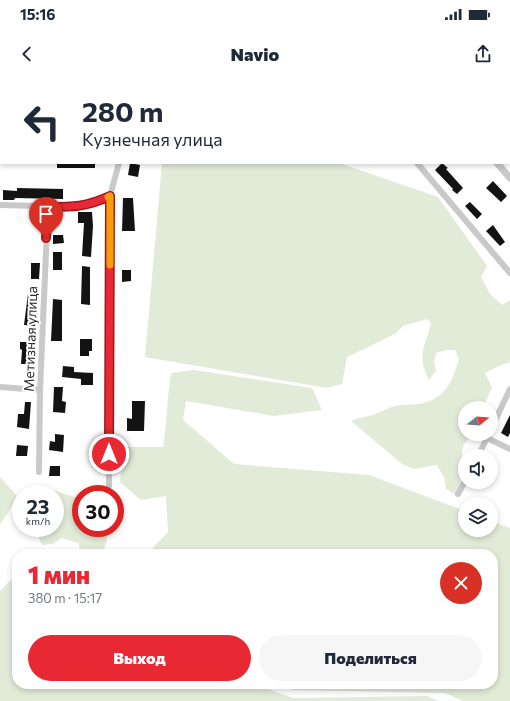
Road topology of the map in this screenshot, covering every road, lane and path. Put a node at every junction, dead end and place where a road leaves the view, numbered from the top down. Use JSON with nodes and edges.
{"nodes":[{"id":1,"x":119,"y":164,"type":"edge"},
{"id":2,"x":418,"y":164,"type":"edge"},
{"id":3,"x":499,"y":164,"type":"edge"},
{"id":4,"x":510,"y":178,"type":"edge"},
{"id":5,"x":110,"y":196,"type":"junction"},
{"id":6,"x":0,"y":205,"type":"edge"},
{"id":7,"x":48,"y":207,"type":"junction"},
{"id":8,"x":510,"y":273,"type":"edge"},
{"id":9,"x":0,"y":388,"type":"edge"},
{"id":10,"x":510,"y":389,"type":"edge"},
{"id":11,"x":40,"y":390,"type":"junction"},
{"id":12,"x":498,"y":414,"type":"edge"},
{"id":13,"x":496,"y":441,"type":"edge"},
{"id":14,"x":510,"y":449,"type":"edge"},
{"id":15,"x":40,"y":472,"type":"dead end"},
{"id":16,"x":109,"y":485,"type":"edge"},
{"id":17,"x":461,"y":489,"type":"edge"},
{"id":18,"x":458,"y":494,"type":"dead end"}],
"edges":[{"from":1,"to":5,"type":"street"},
{"from":2,"to":8,"type":"street"},
{"from":3,"to":4,"type":"street"},
{"from":5,"to":7,"type":"street"},
{"from":5,"to":16,"type":"street"},
{"from":6,"to":7,"type":"street"},
{"from":7,"to":11,"type":"street","name":"Метизная улица"},
{"from":9,"to":11,"type":"street"},
{"from":10,"to":12,"type":"street"},
{"from":11,"to":15,"type":"street","name":"Метизная улица"},
{"from":13,"to":14,"type":"street"},
{"from":17,"to":18,"type":"street"}]}
